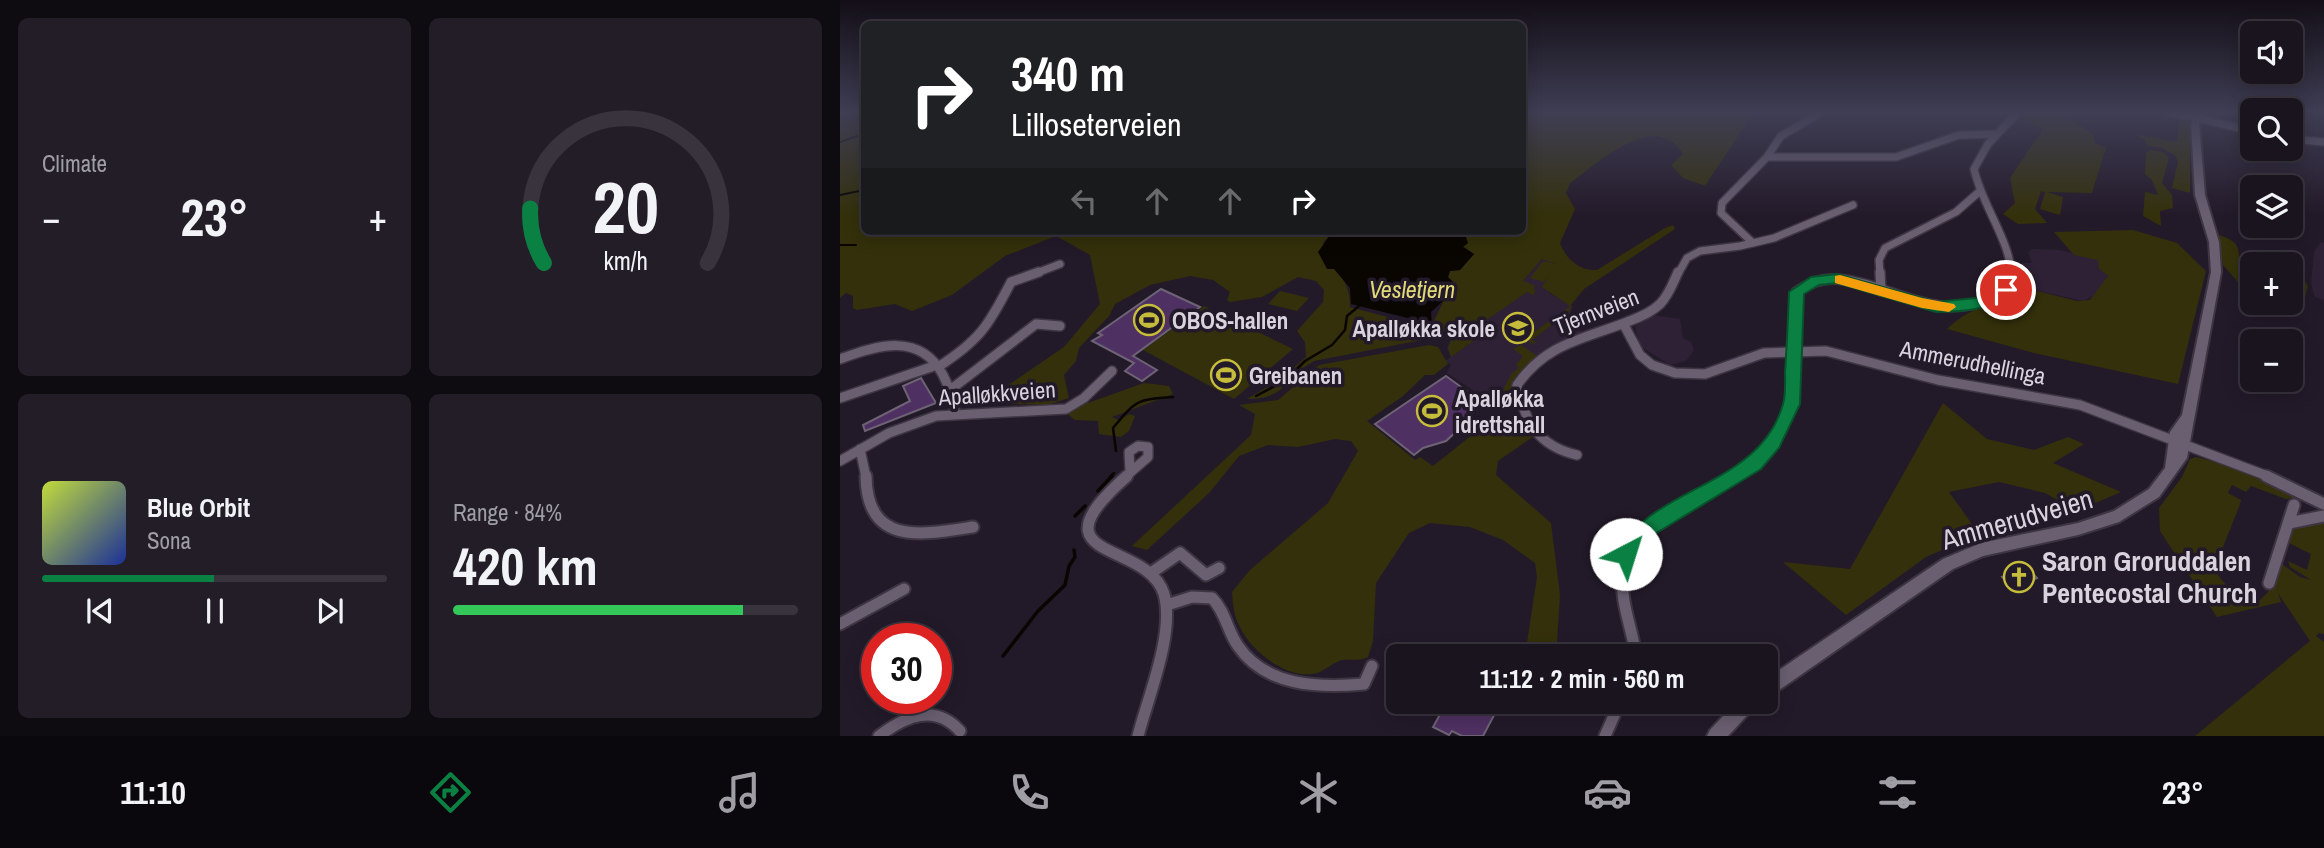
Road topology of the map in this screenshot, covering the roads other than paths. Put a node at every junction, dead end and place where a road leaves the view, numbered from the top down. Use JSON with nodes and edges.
{"nodes":[{"id":1,"x":1773,"y":147,"type":"edge"},
{"id":2,"x":1924,"y":147,"type":"edge"},
{"id":3,"x":1987,"y":147,"type":"edge"},
{"id":4,"x":2200,"y":147,"type":"edge"},
{"id":5,"x":1767,"y":157,"type":"junction"},
{"id":6,"x":1980,"y":191,"type":"junction"},
{"id":7,"x":1853,"y":205,"type":"dead end"},
{"id":8,"x":1754,"y":243,"type":"junction"},
{"id":9,"x":1060,"y":264,"type":"dead end"},
{"id":10,"x":1881,"y":291,"type":"junction"},
{"id":11,"x":1625,"y":325,"type":"junction"},
{"id":12,"x":1060,"y":326,"type":"dead end"},
{"id":13,"x":1794,"y":350,"type":"junction"},
{"id":14,"x":840,"y":359,"type":"edge"},
{"id":15,"x":937,"y":365,"type":"junction"},
{"id":16,"x":1112,"y":371,"type":"dead end"},
{"id":17,"x":950,"y":390,"type":"junction"},
{"id":18,"x":840,"y":398,"type":"edge"},
{"id":19,"x":955,"y":412,"type":"junction"},
{"id":20,"x":2180,"y":441,"type":"junction"},
{"id":21,"x":860,"y":449,"type":"junction"},
{"id":22,"x":1577,"y":455,"type":"dead end"},
{"id":23,"x":840,"y":461,"type":"edge"},
{"id":24,"x":2172,"y":466,"type":"joint"},
{"id":25,"x":1130,"y":471,"type":"dead end"},
{"id":26,"x":2324,"y":503,"type":"edge"},
{"id":27,"x":2294,"y":505,"type":"dead end"},
{"id":28,"x":2324,"y":516,"type":"edge"},
{"id":29,"x":2289,"y":523,"type":"junction"},
{"id":30,"x":973,"y":527,"type":"dead end"},
{"id":31,"x":1219,"y":568,"type":"dead end"},
{"id":32,"x":1151,"y":573,"type":"junction"},
{"id":33,"x":2269,"y":583,"type":"dead end"},
{"id":34,"x":904,"y":589,"type":"dead end"},
{"id":35,"x":1167,"y":605,"type":"junction"},
{"id":36,"x":840,"y":624,"type":"edge"},
{"id":37,"x":1634,"y":644,"type":"edge"},
{"id":38,"x":1372,"y":667,"type":"dead end"},
{"id":39,"x":1778,"y":680,"type":"edge"},
{"id":40,"x":1615,"y":714,"type":"edge"},
{"id":41,"x":1737,"y":714,"type":"edge"},
{"id":42,"x":962,"y":734,"type":"edge"},
{"id":43,"x":879,"y":736,"type":"edge"},
{"id":44,"x":1138,"y":736,"type":"edge"},
{"id":45,"x":1605,"y":736,"type":"edge"},
{"id":46,"x":1716,"y":736,"type":"edge"}],
"edges":[{"from":1,"to":5,"type":"street"},
{"from":2,"to":5,"type":"street"},
{"from":3,"to":6,"type":"street"},
{"from":4,"to":20,"type":"street","name":"Ammerudveien"},
{"from":5,"to":8,"type":"street"},
{"from":6,"to":10,"type":"street"},
{"from":6,"to":10,"type":"street"},
{"from":7,"to":8,"type":"street","name":"Tjernveien"},
{"from":8,"to":11,"type":"street","name":"Tjernveien"},
{"from":9,"to":15,"type":"street"},
{"from":10,"to":13,"type":"street"},
{"from":11,"to":13,"type":"street","name":"Ammerudhellinga"},
{"from":11,"to":22,"type":"street","name":"Tjernveien"},
{"from":12,"to":17,"type":"street"},
{"from":13,"to":20,"type":"street","name":"Ammerudhellinga"},
{"from":13,"to":37,"type":"street"},
{"from":14,"to":15,"type":"street"},
{"from":15,"to":17,"type":"street"},
{"from":15,"to":18,"type":"street"},
{"from":16,"to":19,"type":"street","name":"Apalløkkveien"},
{"from":17,"to":19,"type":"street"},
{"from":19,"to":21,"type":"street","name":"Apalløkkveien"},
{"from":20,"to":24,"type":"street","name":"Ammerudveien"},
{"from":20,"to":26,"type":"street","name":"Ammerudhellinga"},
{"from":21,"to":23,"type":"street","name":"Apalløkkveien"},
{"from":21,"to":30,"type":"street"},
{"from":24,"to":39,"type":"street","name":"Ammerudveien"},
{"from":25,"to":32,"type":"street"},
{"from":27,"to":29,"type":"street"},
{"from":28,"to":29,"type":"street"},
{"from":29,"to":33,"type":"street"},
{"from":31,"to":32,"type":"street"},
{"from":32,"to":35,"type":"street"},
{"from":34,"to":36,"type":"street"},
{"from":35,"to":38,"type":"street"},
{"from":35,"to":44,"type":"street"},
{"from":40,"to":45,"type":"street"},
{"from":41,"to":46,"type":"street"},
{"from":42,"to":43,"type":"street"}]}
